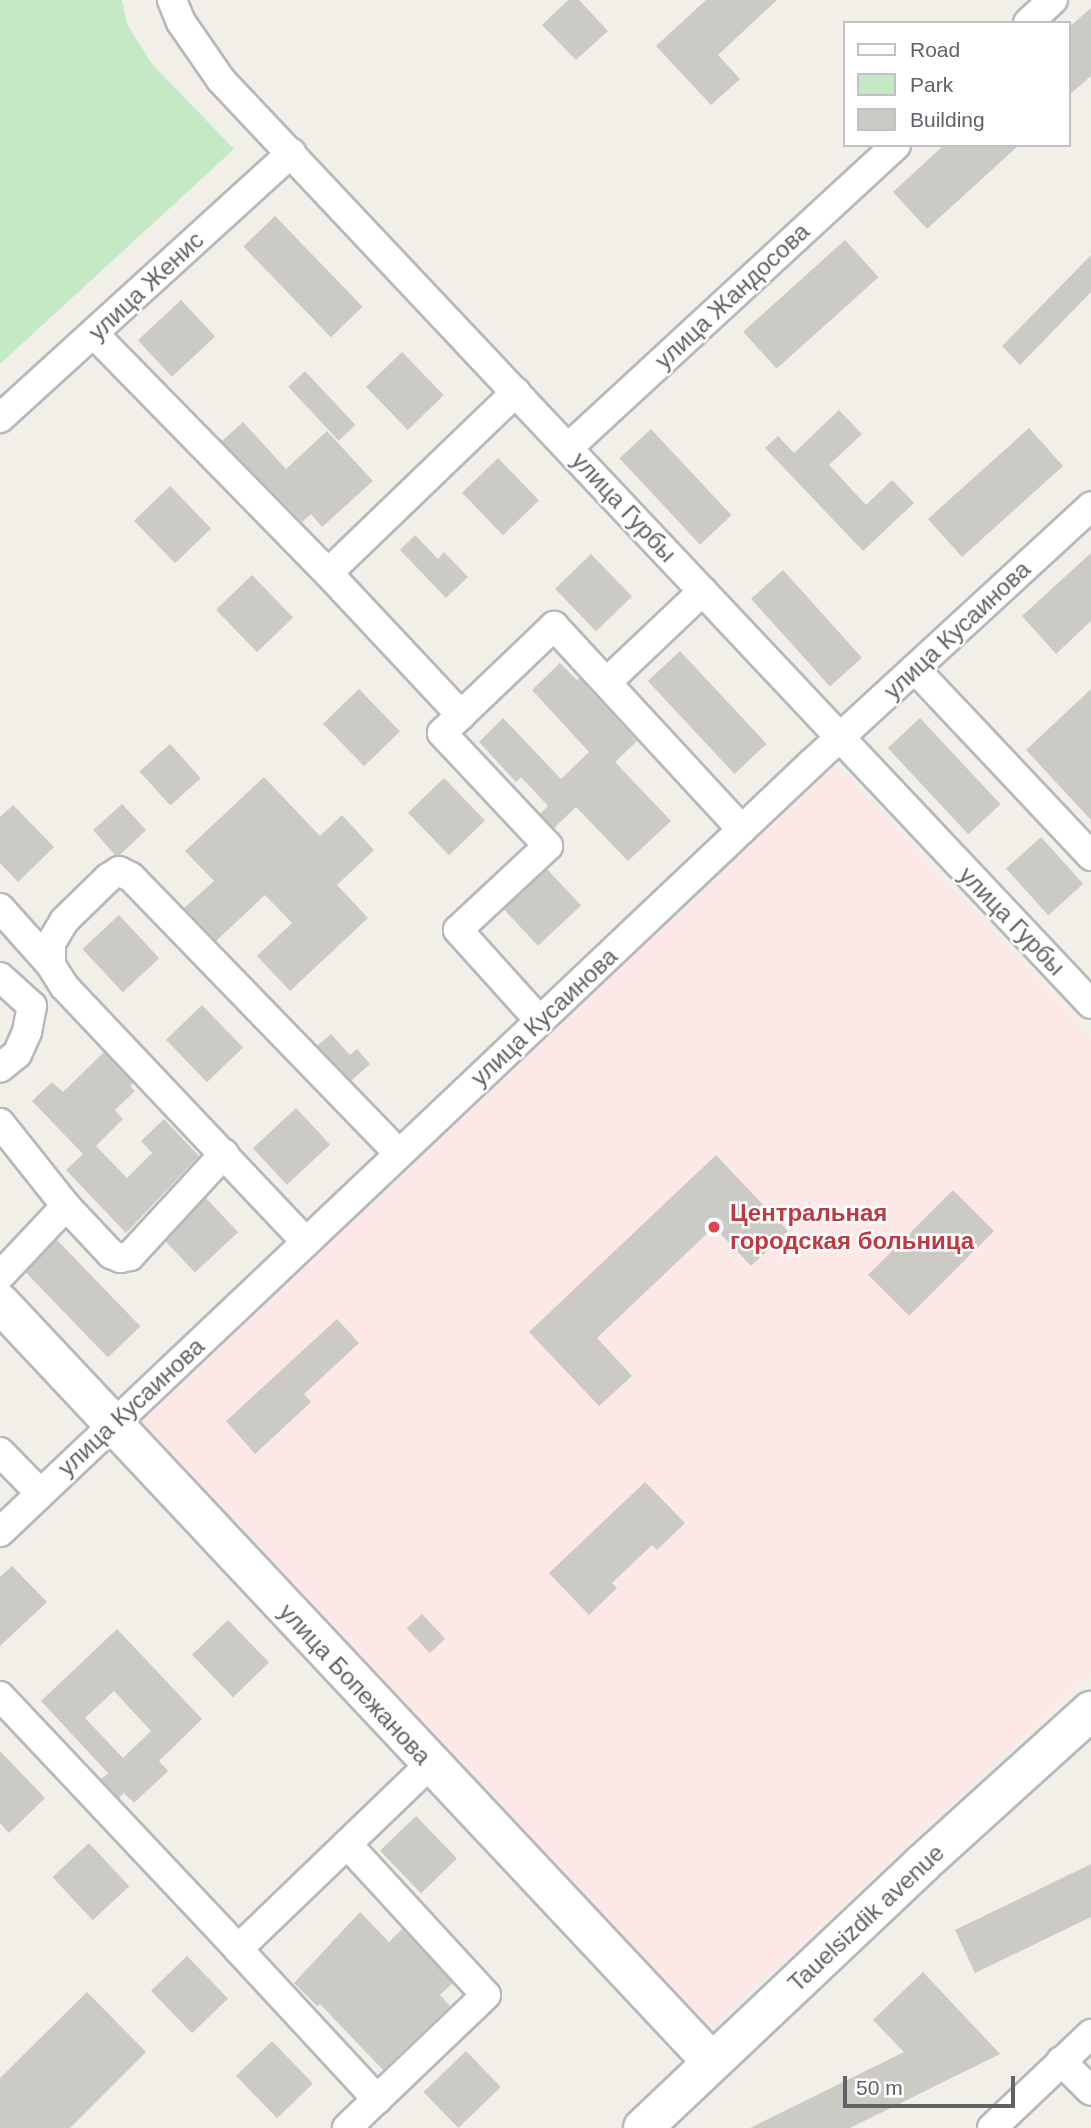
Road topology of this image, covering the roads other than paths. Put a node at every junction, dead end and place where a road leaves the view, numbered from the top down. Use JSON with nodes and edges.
{"nodes":[{"id":1,"x":172,"y":0,"type":"edge"},
{"id":2,"x":1053,"y":0,"type":"edge"},
{"id":3,"x":1030,"y":21,"type":"edge"},
{"id":4,"x":894,"y":147,"type":"edge"},
{"id":5,"x":291,"y":153,"type":"junction"},
{"id":6,"x":94,"y":334,"type":"junction"},
{"id":7,"x":516,"y":392,"type":"junction"},
{"id":8,"x":0,"y":418,"type":"edge"},
{"id":9,"x":569,"y":447,"type":"junction"},
{"id":10,"x":1091,"y":506,"type":"edge"},
{"id":11,"x":328,"y":573,"type":"junction"},
{"id":12,"x":704,"y":591,"type":"junction"},
{"id":13,"x":915,"y":668,"type":"junction"},
{"id":14,"x":607,"y":682,"type":"junction"},
{"id":15,"x":461,"y":715,"type":"junction"},
{"id":16,"x":839,"y":739,"type":"junction"},
{"id":17,"x":742,"y":830,"type":"junction"},
{"id":18,"x":1091,"y":856,"type":"edge"},
{"id":19,"x":0,"y":908,"type":"edge"},
{"id":20,"x":51,"y":965,"type":"junction"},
{"id":21,"x":0,"y":977,"type":"edge"},
{"id":22,"x":1091,"y":1004,"type":"edge"},
{"id":23,"x":540,"y":1021,"type":"junction"},
{"id":24,"x":0,"y":1068,"type":"edge"},
{"id":25,"x":0,"y":1122,"type":"edge"},
{"id":26,"x":224,"y":1154,"type":"junction"},
{"id":27,"x":398,"y":1154,"type":"junction"},
{"id":28,"x":66,"y":1206,"type":"junction"},
{"id":29,"x":306,"y":1242,"type":"junction"},
{"id":30,"x":0,"y":1276,"type":"edge"},
{"id":31,"x":0,"y":1303,"type":"edge"},
{"id":32,"x":111,"y":1425,"type":"junction"},
{"id":33,"x":0,"y":1452,"type":"edge"},
{"id":34,"x":40,"y":1493,"type":"junction"},
{"id":35,"x":0,"y":1532,"type":"edge"},
{"id":36,"x":0,"y":1696,"type":"edge"},
{"id":37,"x":1091,"y":1711,"type":"edge"},
{"id":38,"x":430,"y":1764,"type":"junction"},
{"id":39,"x":346,"y":1844,"type":"junction"},
{"id":40,"x":238,"y":1949,"type":"junction"},
{"id":41,"x":1091,"y":2034,"type":"edge"},
{"id":42,"x":1061,"y":2061,"type":"junction"},
{"id":43,"x":712,"y":2062,"type":"junction"},
{"id":44,"x":1091,"y":2091,"type":"edge"},
{"id":45,"x":377,"y":2099,"type":"junction"},
{"id":46,"x":347,"y":2128,"type":"edge"},
{"id":47,"x":643,"y":2128,"type":"edge"},
{"id":48,"x":992,"y":2128,"type":"edge"}],
"edges":[{"from":1,"to":5,"type":"street","name":"улица Гурбы"},
{"from":2,"to":3,"type":"street"},
{"from":4,"to":9,"type":"street","name":"улица Жандосова"},
{"from":5,"to":6,"type":"street","name":"улица Женис"},
{"from":5,"to":7,"type":"street","name":"улица Гурбы"},
{"from":6,"to":8,"type":"street","name":"улица Женис"},
{"from":6,"to":11,"type":"street"},
{"from":7,"to":9,"type":"street","name":"улица Гурбы"},
{"from":7,"to":11,"type":"street"},
{"from":9,"to":12,"type":"street","name":"улица Гурбы"},
{"from":10,"to":13,"type":"street","name":"улица Кусаинова"},
{"from":11,"to":15,"type":"street"},
{"from":12,"to":14,"type":"street"},
{"from":12,"to":16,"type":"street","name":"улица Гурбы"},
{"from":13,"to":16,"type":"street","name":"улица Кусаинова"},
{"from":13,"to":18,"type":"street"},
{"from":14,"to":15,"type":"street"},
{"from":14,"to":17,"type":"street"},
{"from":15,"to":23,"type":"street"},
{"from":16,"to":17,"type":"street","name":"улица Кусаинова"},
{"from":16,"to":22,"type":"street","name":"улица Гурбы"},
{"from":17,"to":23,"type":"street","name":"улица Кусаинова"},
{"from":19,"to":20,"type":"street"},
{"from":20,"to":26,"type":"street"},
{"from":20,"to":27,"type":"street"},
{"from":21,"to":24,"type":"street"},
{"from":23,"to":27,"type":"street","name":"улица Кусаинова"},
{"from":25,"to":28,"type":"street"},
{"from":26,"to":28,"type":"street"},
{"from":26,"to":29,"type":"street"},
{"from":27,"to":29,"type":"street","name":"улица Кусаинова"},
{"from":28,"to":30,"type":"street"},
{"from":29,"to":32,"type":"street","name":"улица Кусаинова"},
{"from":31,"to":32,"type":"street","name":"улица Бопежанова"},
{"from":32,"to":34,"type":"street","name":"улица Кусаинова"},
{"from":32,"to":38,"type":"street","name":"улица Бопежанова"},
{"from":33,"to":34,"type":"street"},
{"from":34,"to":35,"type":"street","name":"улица Кусаинова"},
{"from":36,"to":40,"type":"street"},
{"from":37,"to":43,"type":"street","name":"Tauelsizdik avenue"},
{"from":38,"to":39,"type":"street"},
{"from":38,"to":43,"type":"street","name":"улица Бопежанова"},
{"from":39,"to":40,"type":"street"},
{"from":39,"to":45,"type":"street"},
{"from":40,"to":45,"type":"street"},
{"from":41,"to":42,"type":"street"},
{"from":42,"to":44,"type":"street"},
{"from":42,"to":48,"type":"street"},
{"from":43,"to":47,"type":"street","name":"Tauelsizdik avenue"},
{"from":45,"to":46,"type":"street"}]}
